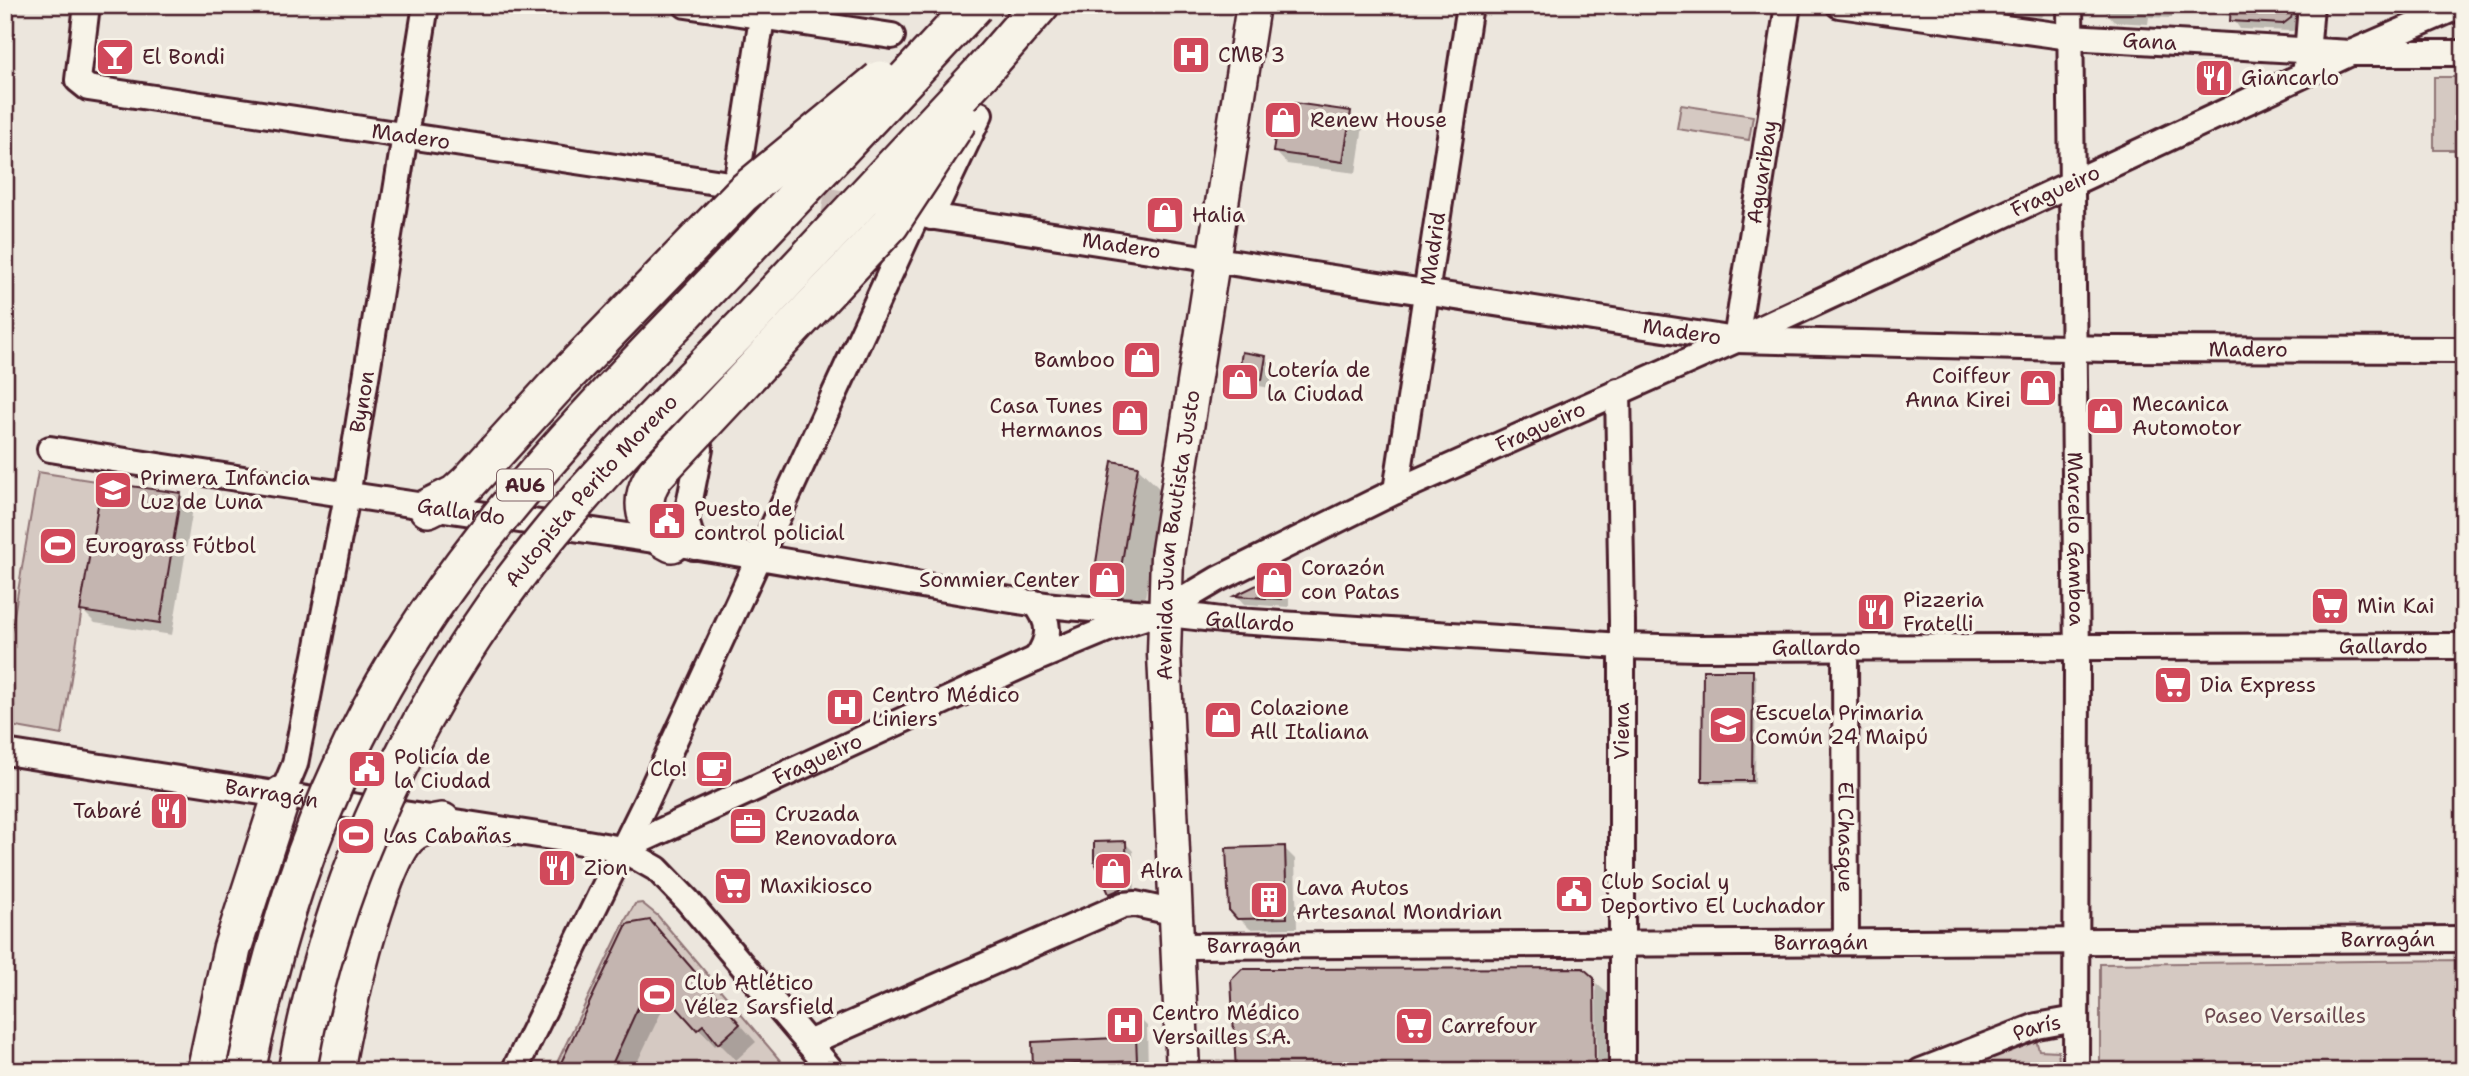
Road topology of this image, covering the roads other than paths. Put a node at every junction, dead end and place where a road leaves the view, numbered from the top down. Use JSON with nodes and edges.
{"nodes":[{"id":1,"x":87,"y":5,"type":"edge"},
{"id":2,"x":426,"y":5,"type":"edge"},
{"id":3,"x":686,"y":5,"type":"edge"},
{"id":4,"x":974,"y":5,"type":"edge"},
{"id":5,"x":1040,"y":5,"type":"edge"},
{"id":6,"x":1253,"y":5,"type":"edge"},
{"id":7,"x":1470,"y":5,"type":"edge"},
{"id":8,"x":1788,"y":5,"type":"edge"},
{"id":9,"x":1839,"y":5,"type":"edge"},
{"id":10,"x":2070,"y":5,"type":"edge"},
{"id":11,"x":2311,"y":5,"type":"edge"},
{"id":12,"x":2462,"y":5,"type":"edge"},
{"id":13,"x":763,"y":11,"type":"edge"},
{"id":14,"x":892,"y":36,"type":"dead end"},
{"id":15,"x":2070,"y":37,"type":"junction"},
{"id":16,"x":2309,"y":51,"type":"junction"},
{"id":17,"x":2351,"y":53,"type":"junction"},
{"id":18,"x":2464,"y":53,"type":"edge"},
{"id":19,"x":981,"y":73,"type":"junction"},
{"id":20,"x":2305,"y":75,"type":"junction"},
{"id":21,"x":980,"y":114,"type":"dead end"},
{"id":22,"x":404,"y":136,"type":"junction"},
{"id":23,"x":2071,"y":184,"type":"junction"},
{"id":24,"x":919,"y":215,"type":"junction"},
{"id":25,"x":1215,"y":259,"type":"junction"},
{"id":26,"x":1425,"y":294,"type":"junction"},
{"id":27,"x":1736,"y":340,"type":"junction"},
{"id":28,"x":2072,"y":348,"type":"junction"},
{"id":29,"x":2464,"y":350,"type":"edge"},
{"id":30,"x":1618,"y":391,"type":"junction"},
{"id":31,"x":50,"y":449,"type":"dead end"},
{"id":32,"x":700,"y":449,"type":"dead end"},
{"id":33,"x":1396,"y":491,"type":"junction"},
{"id":34,"x":347,"y":496,"type":"junction"},
{"id":35,"x":428,"y":508,"type":"junction"},
{"id":36,"x":683,"y":545,"type":"junction"},
{"id":37,"x":758,"y":558,"type":"junction"},
{"id":38,"x":1035,"y":603,"type":"junction"},
{"id":39,"x":1164,"y":611,"type":"junction"},
{"id":40,"x":2077,"y":645,"type":"junction"},
{"id":41,"x":1622,"y":646,"type":"junction"},
{"id":42,"x":2464,"y":646,"type":"edge"},
{"id":43,"x":1845,"y":648,"type":"junction"},
{"id":44,"x":1036,"y":659,"type":"junction"},
{"id":45,"x":5,"y":752,"type":"edge"},
{"id":46,"x":282,"y":795,"type":"junction"},
{"id":47,"x":442,"y":822,"type":"junction"},
{"id":48,"x":622,"y":849,"type":"junction"},
{"id":49,"x":1177,"y":913,"type":"junction"},
{"id":50,"x":2464,"y":939,"type":"edge"},
{"id":51,"x":1846,"y":942,"type":"junction"},
{"id":52,"x":2076,"y":942,"type":"junction"},
{"id":53,"x":1623,"y":945,"type":"junction"},
{"id":54,"x":1179,"y":946,"type":"junction"},
{"id":55,"x":2076,"y":1018,"type":"junction"},
{"id":56,"x":808,"y":1043,"type":"junction"},
{"id":57,"x":208,"y":1059,"type":"edge"},
{"id":58,"x":335,"y":1067,"type":"edge"},
{"id":59,"x":246,"y":1071,"type":"edge"},
{"id":60,"x":297,"y":1071,"type":"edge"},
{"id":61,"x":514,"y":1071,"type":"edge"},
{"id":62,"x":832,"y":1071,"type":"edge"},
{"id":63,"x":1184,"y":1071,"type":"edge"},
{"id":64,"x":1622,"y":1071,"type":"edge"},
{"id":65,"x":1921,"y":1071,"type":"edge"},
{"id":66,"x":2076,"y":1071,"type":"edge"}],
"edges":[{"from":1,"to":22,"type":"street","name":"Madero"},
{"from":2,"to":22,"type":"street","name":"Bynon"},
{"from":3,"to":13,"type":"street"},
{"from":4,"to":35,"type":"highway","bridge":true},
{"from":4,"to":59,"type":"highway","number":"AU6","bridge":true},
{"from":5,"to":19,"type":"highway","name":"Autopista Perito Moreno","number":"AU6"},
{"from":6,"to":25,"type":"main road","name":"Avenida Juan Bautista Justo"},
{"from":7,"to":26,"type":"street","name":"Madrid"},
{"from":8,"to":27,"type":"street","name":"Aguaribay"},
{"from":9,"to":15,"type":"street","name":"Gana"},
{"from":10,"to":15,"type":"street","name":"Marcelo Gamboa"},
{"from":11,"to":16,"type":"street"},
{"from":12,"to":17,"type":"street","name":"Fragueiro"},
{"from":13,"to":14,"type":"street"},
{"from":13,"to":22,"type":"street","name":"Madero"},
{"from":15,"to":16,"type":"street","name":"Gana"},
{"from":15,"to":23,"type":"street","name":"Marcelo Gamboa"},
{"from":16,"to":17,"type":"street","name":"Gana"},
{"from":16,"to":20,"type":"street"},
{"from":17,"to":18,"type":"street","name":"Gana"},
{"from":17,"to":20,"type":"street","name":"Fragueiro"},
{"from":19,"to":36,"type":"highway","bridge":true},
{"from":19,"to":60,"type":"highway","name":"Autopista Perito Moreno","number":"AU6","bridge":true},
{"from":20,"to":23,"type":"street","name":"Fragueiro"},
{"from":21,"to":24,"type":"street"},
{"from":22,"to":34,"type":"street","name":"Bynon"},
{"from":23,"to":27,"type":"street","name":"Fragueiro"},
{"from":23,"to":28,"type":"street","name":"Marcelo Gamboa"},
{"from":24,"to":25,"type":"street","name":"Madero"},
{"from":24,"to":37,"type":"street"},
{"from":25,"to":26,"type":"street","name":"Madero"},
{"from":25,"to":39,"type":"main road","name":"Avenida Juan Bautista Justo"},
{"from":26,"to":27,"type":"street","name":"Madero"},
{"from":26,"to":33,"type":"street","name":"Madrid"},
{"from":27,"to":28,"type":"street","name":"Madero"},
{"from":27,"to":30,"type":"street","name":"Fragueiro"},
{"from":28,"to":29,"type":"street","name":"Madero"},
{"from":28,"to":40,"type":"street","name":"Marcelo Gamboa"},
{"from":30,"to":33,"type":"street","name":"Fragueiro"},
{"from":30,"to":41,"type":"street","name":"Viena"},
{"from":31,"to":34,"type":"street","name":"Gallardo"},
{"from":32,"to":36,"type":"street"},
{"from":33,"to":39,"type":"street","name":"Fragueiro"},
{"from":34,"to":35,"type":"street","name":"Gallardo"},
{"from":34,"to":46,"type":"street","name":"Bynon"},
{"from":35,"to":36,"type":"street","name":"Gallardo"},
{"from":36,"to":37,"type":"street","name":"Gallardo"},
{"from":37,"to":38,"type":"street","name":"Gallardo"},
{"from":37,"to":48,"type":"street"},
{"from":38,"to":39,"type":"street","name":"Gallardo"},
{"from":38,"to":44,"type":"street"},
{"from":39,"to":41,"type":"street","name":"Gallardo"},
{"from":39,"to":44,"type":"street","name":"Fragueiro"},
{"from":39,"to":49,"type":"main road","name":"Avenida Juan Bautista Justo"},
{"from":40,"to":42,"type":"street","name":"Gallardo"},
{"from":40,"to":43,"type":"street","name":"Gallardo"},
{"from":40,"to":52,"type":"street","name":"Marcelo Gamboa"},
{"from":41,"to":43,"type":"street","name":"Gallardo"},
{"from":41,"to":53,"type":"street","name":"Viena"},
{"from":43,"to":51,"type":"street","name":"El Chasque"},
{"from":44,"to":48,"type":"street","name":"Fragueiro"},
{"from":45,"to":46,"type":"street","name":"Barragán"},
{"from":46,"to":47,"type":"street","name":"Barragán"},
{"from":46,"to":57,"type":"highway"},
{"from":47,"to":48,"type":"street","name":"Barragán"},
{"from":47,"to":58,"type":"highway"},
{"from":48,"to":56,"type":"street"},
{"from":48,"to":61,"type":"street"},
{"from":49,"to":54,"type":"main road","name":"Avenida Juan Bautista Justo"},
{"from":49,"to":56,"type":"street"},
{"from":50,"to":52,"type":"street","name":"Barragán"},
{"from":51,"to":52,"type":"street","name":"Barragán"},
{"from":51,"to":53,"type":"street","name":"Barragán"},
{"from":52,"to":55,"type":"street","name":"Marcelo Gamboa"},
{"from":53,"to":54,"type":"street","name":"Barragán"},
{"from":53,"to":64,"type":"street","name":"Viena"},
{"from":54,"to":63,"type":"main road","name":"Avenida Juan Bautista Justo"},
{"from":55,"to":65,"type":"street","name":"París"},
{"from":55,"to":66,"type":"street","name":"Marcelo Gamboa"},
{"from":56,"to":62,"type":"street"}]}
